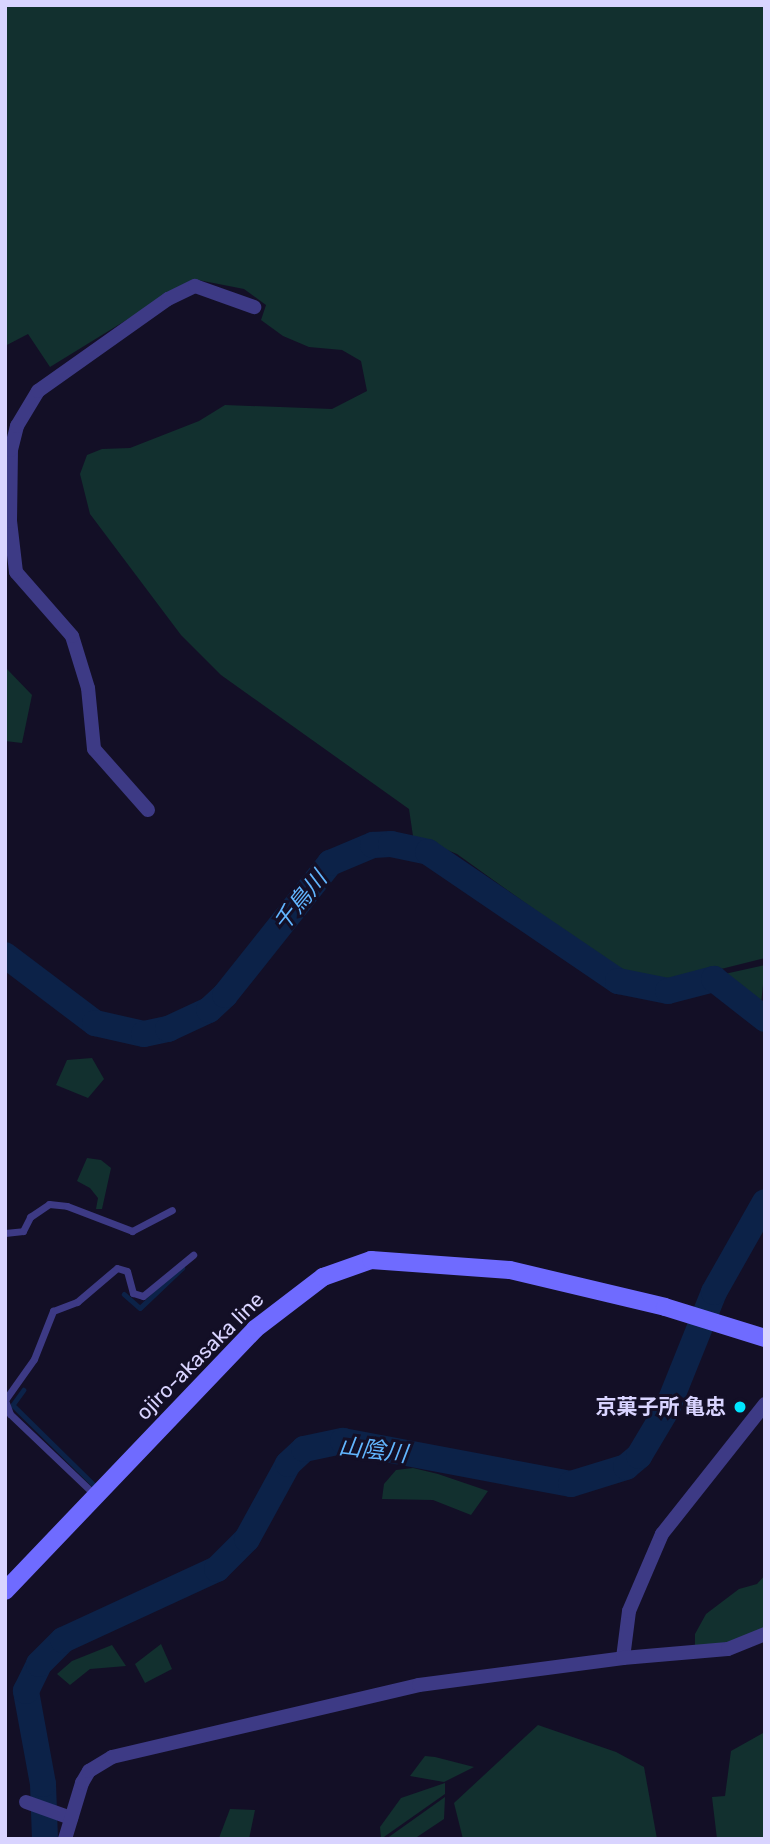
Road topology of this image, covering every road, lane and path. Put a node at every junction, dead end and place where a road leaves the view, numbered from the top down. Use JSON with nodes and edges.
{"nodes":[{"id":1,"x":254,"y":307,"type":"dead end"},
{"id":2,"x":148,"y":810,"type":"dead end"},
{"id":3,"x":172,"y":1210,"type":"dead end"},
{"id":4,"x":5,"y":1233,"type":"edge"},
{"id":5,"x":192,"y":1255,"type":"dead end"},
{"id":6,"x":765,"y":1338,"type":"edge"},
{"id":7,"x":765,"y":1404,"type":"edge"},
{"id":8,"x":95,"y":1495,"type":"junction"},
{"id":9,"x":5,"y":1591,"type":"edge"},
{"id":10,"x":765,"y":1634,"type":"edge"},
{"id":11,"x":623,"y":1658,"type":"junction"},
{"id":12,"x":26,"y":1802,"type":"dead end"},
{"id":13,"x":71,"y":1818,"type":"junction"},
{"id":14,"x":65,"y":1839,"type":"edge"}],
"edges":[{"from":1,"to":2,"type":"street"},
{"from":3,"to":4,"type":"lane"},
{"from":5,"to":8,"type":"lane"},
{"from":6,"to":8,"type":"main road","name":"ojiro-akasaka line"},
{"from":7,"to":11,"type":"street"},
{"from":8,"to":9,"type":"main road","name":"ojiro-akasaka line"},
{"from":10,"to":11,"type":"street"},
{"from":11,"to":13,"type":"street"},
{"from":12,"to":13,"type":"street"},
{"from":13,"to":14,"type":"street"}]}
